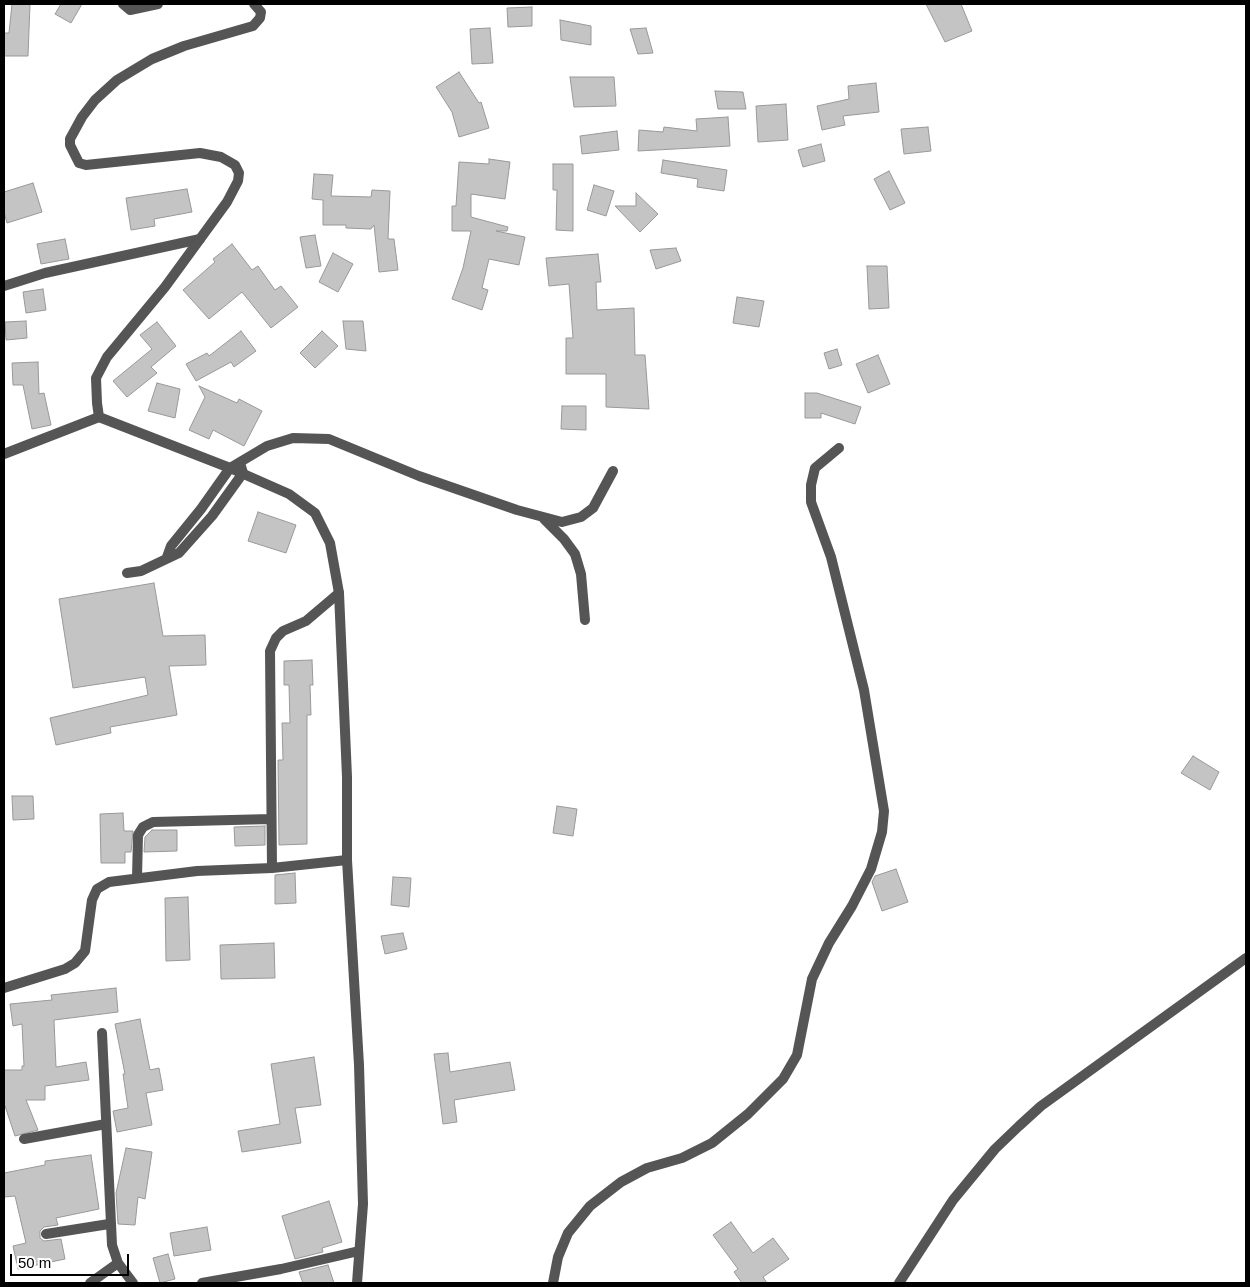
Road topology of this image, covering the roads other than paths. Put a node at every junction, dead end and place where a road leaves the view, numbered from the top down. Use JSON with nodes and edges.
{"nodes":[{"id":1,"x":123,"y":4,"type":"edge"},
{"id":2,"x":158,"y":4,"type":"edge"},
{"id":3,"x":254,"y":4,"type":"edge"},
{"id":4,"x":200,"y":239,"type":"junction"},
{"id":5,"x":4,"y":286,"type":"edge"},
{"id":6,"x":99,"y":417,"type":"junction"},
{"id":7,"x":839,"y":448,"type":"dead end"},
{"id":8,"x":4,"y":454,"type":"edge"},
{"id":9,"x":230,"y":468,"type":"junction"},
{"id":10,"x":242,"y":468,"type":"junction"},
{"id":11,"x":613,"y":471,"type":"dead end"},
{"id":12,"x":543,"y":518,"type":"junction"},
{"id":13,"x":167,"y":557,"type":"junction"},
{"id":14,"x":127,"y":573,"type":"dead end"},
{"id":15,"x":339,"y":593,"type":"junction"},
{"id":16,"x":585,"y":620,"type":"dead end"},
{"id":17,"x":271,"y":819,"type":"junction"},
{"id":18,"x":347,"y":860,"type":"junction"},
{"id":19,"x":272,"y":868,"type":"junction"},
{"id":20,"x":137,"y":878,"type":"junction"},
{"id":21,"x":1246,"y":958,"type":"edge"},
{"id":22,"x":4,"y":988,"type":"edge"},
{"id":23,"x":102,"y":1033,"type":"dead end"},
{"id":24,"x":106,"y":1124,"type":"junction"},
{"id":25,"x":24,"y":1138,"type":"dead end"},
{"id":26,"x":110,"y":1224,"type":"junction"},
{"id":27,"x":46,"y":1234,"type":"dead end"},
{"id":28,"x":359,"y":1250,"type":"junction"},
{"id":29,"x":118,"y":1263,"type":"junction"},
{"id":30,"x":90,"y":1283,"type":"edge"},
{"id":31,"x":133,"y":1283,"type":"edge"},
{"id":32,"x":202,"y":1283,"type":"edge"},
{"id":33,"x":357,"y":1283,"type":"edge"},
{"id":34,"x":553,"y":1283,"type":"edge"},
{"id":35,"x":899,"y":1283,"type":"edge"}],
"edges":[{"from":1,"to":2,"type":"street"},
{"from":3,"to":4,"type":"street"},
{"from":4,"to":5,"type":"street"},
{"from":4,"to":6,"type":"street"},
{"from":6,"to":8,"type":"street"},
{"from":6,"to":9,"type":"street"},
{"from":7,"to":34,"type":"street"},
{"from":9,"to":10,"type":"street"},
{"from":9,"to":13,"type":"street"},
{"from":10,"to":12,"type":"street"},
{"from":10,"to":13,"type":"street"},
{"from":10,"to":15,"type":"street"},
{"from":11,"to":12,"type":"street"},
{"from":12,"to":16,"type":"street"},
{"from":13,"to":14,"type":"street"},
{"from":15,"to":17,"type":"street"},
{"from":15,"to":18,"type":"street"},
{"from":17,"to":19,"type":"street"},
{"from":17,"to":20,"type":"street"},
{"from":18,"to":19,"type":"street"},
{"from":18,"to":28,"type":"street"},
{"from":19,"to":20,"type":"street"},
{"from":20,"to":22,"type":"street"},
{"from":21,"to":35,"type":"street"},
{"from":23,"to":24,"type":"street"},
{"from":24,"to":25,"type":"street"},
{"from":24,"to":26,"type":"street"},
{"from":26,"to":27,"type":"street"},
{"from":26,"to":29,"type":"street"},
{"from":28,"to":32,"type":"street"},
{"from":28,"to":33,"type":"street"},
{"from":29,"to":30,"type":"street"},
{"from":29,"to":31,"type":"street"}]}
